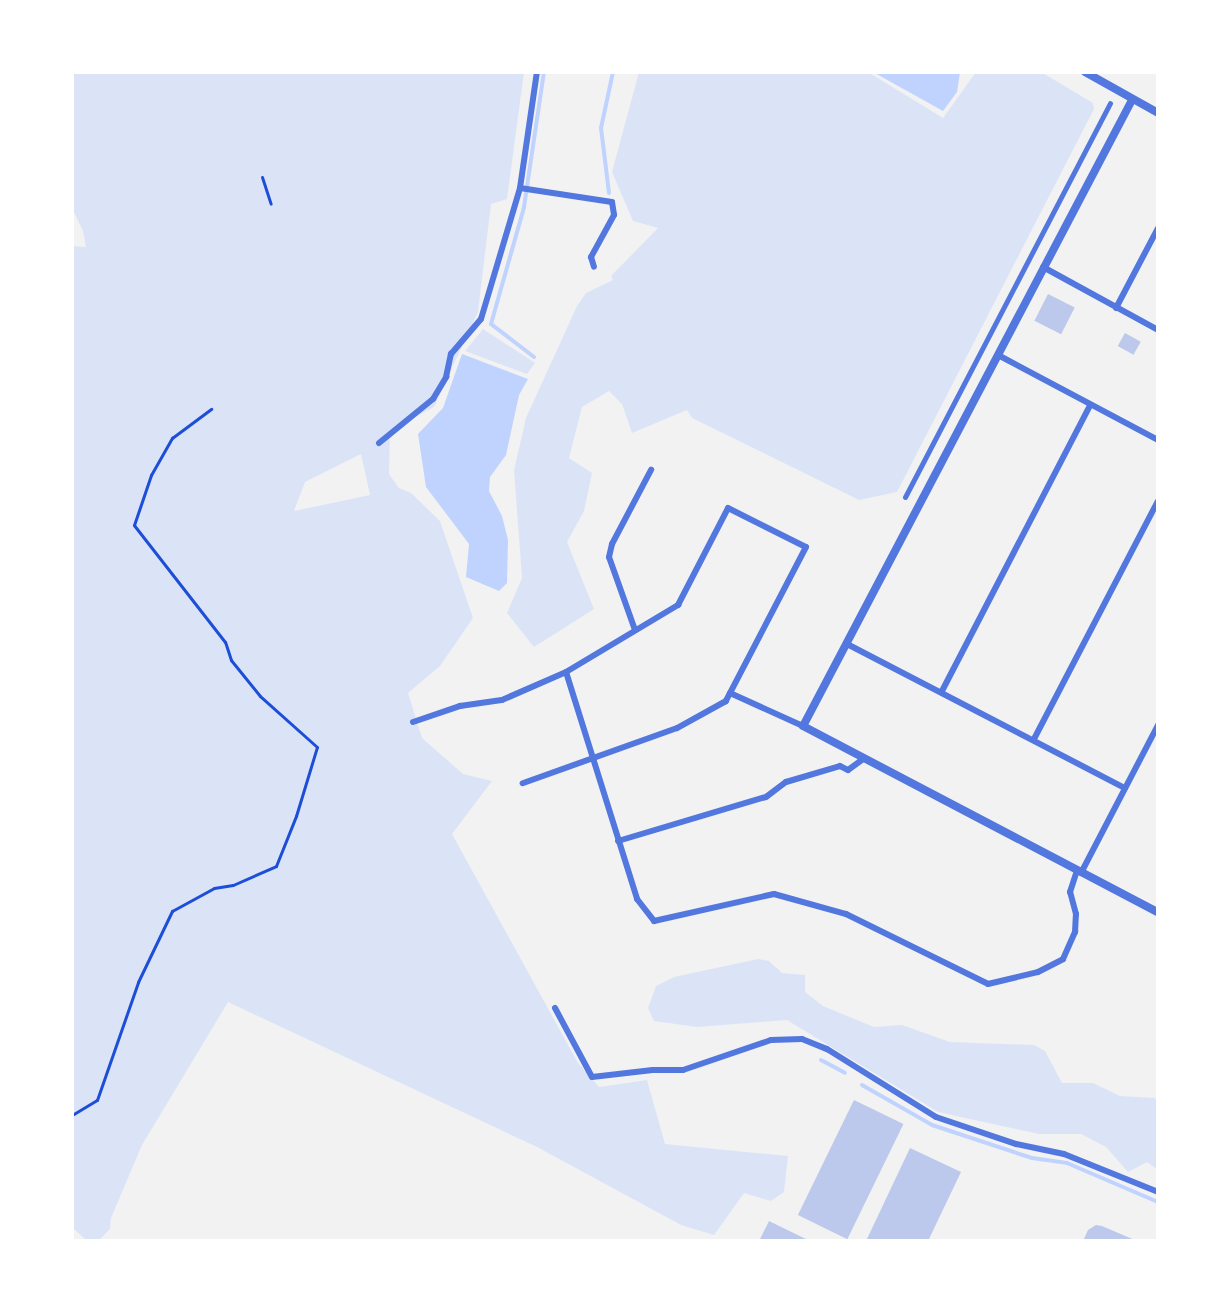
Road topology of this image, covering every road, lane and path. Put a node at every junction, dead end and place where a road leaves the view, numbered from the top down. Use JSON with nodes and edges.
{"nodes":[{"id":1,"x":537,"y":72,"type":"edge"},
{"id":2,"x":1085,"y":72,"type":"edge"},
{"id":3,"x":1132,"y":100,"type":"junction"},
{"id":4,"x":1110,"y":103,"type":"dead end"},
{"id":5,"x":1158,"y":113,"type":"edge"},
{"id":6,"x":262,"y":177,"type":"dead end"},
{"id":7,"x":520,"y":188,"type":"junction"},
{"id":8,"x":271,"y":204,"type":"dead end"},
{"id":9,"x":1158,"y":228,"type":"edge"},
{"id":10,"x":594,"y":267,"type":"dead end"},
{"id":11,"x":1043,"y":267,"type":"junction"},
{"id":12,"x":1116,"y":308,"type":"junction"},
{"id":13,"x":1158,"y":330,"type":"edge"},
{"id":14,"x":998,"y":355,"type":"junction"},
{"id":15,"x":1090,"y":405,"type":"junction"},
{"id":16,"x":211,"y":409,"type":"dead end"},
{"id":17,"x":1158,"y":440,"type":"edge"},
{"id":18,"x":379,"y":443,"type":"dead end"},
{"id":19,"x":651,"y":470,"type":"dead end"},
{"id":20,"x":905,"y":497,"type":"dead end"},
{"id":21,"x":1158,"y":501,"type":"edge"},
{"id":22,"x":635,"y":630,"type":"junction"},
{"id":23,"x":847,"y":644,"type":"junction"},
{"id":24,"x":566,"y":672,"type":"junction"},
{"id":25,"x":942,"y":691,"type":"junction"},
{"id":26,"x":730,"y":693,"type":"junction"},
{"id":27,"x":413,"y":722,"type":"dead end"},
{"id":28,"x":1158,"y":725,"type":"edge"},
{"id":29,"x":803,"y":726,"type":"junction"},
{"id":30,"x":1034,"y":739,"type":"junction"},
{"id":31,"x":591,"y":756,"type":"junction"},
{"id":32,"x":862,"y":760,"type":"junction"},
{"id":33,"x":523,"y":783,"type":"dead end"},
{"id":34,"x":1125,"y":788,"type":"junction"},
{"id":35,"x":618,"y":841,"type":"junction"},
{"id":36,"x":1079,"y":872,"type":"junction"},
{"id":37,"x":1158,"y":912,"type":"edge"},
{"id":38,"x":555,"y":1008,"type":"dead end"},
{"id":39,"x":72,"y":1115,"type":"edge"},
{"id":40,"x":1158,"y":1192,"type":"edge"}],
"edges":[{"from":1,"to":7,"type":"street"},
{"from":2,"to":3,"type":"street"},
{"from":3,"to":5,"type":"street"},
{"from":3,"to":11,"type":"street"},
{"from":4,"to":20,"type":"street"},
{"from":6,"to":8,"type":"path"},
{"from":7,"to":10,"type":"street"},
{"from":7,"to":18,"type":"street"},
{"from":9,"to":12,"type":"street"},
{"from":11,"to":12,"type":"street"},
{"from":11,"to":14,"type":"street"},
{"from":12,"to":13,"type":"street"},
{"from":14,"to":15,"type":"street"},
{"from":14,"to":23,"type":"street"},
{"from":15,"to":17,"type":"street"},
{"from":15,"to":25,"type":"street"},
{"from":16,"to":39,"type":"path"},
{"from":19,"to":22,"type":"street"},
{"from":21,"to":30,"type":"street"},
{"from":22,"to":24,"type":"street"},
{"from":22,"to":26,"type":"street"},
{"from":23,"to":25,"type":"street"},
{"from":23,"to":29,"type":"street"},
{"from":24,"to":27,"type":"street"},
{"from":24,"to":31,"type":"street"},
{"from":25,"to":30,"type":"street"},
{"from":26,"to":29,"type":"street"},
{"from":26,"to":31,"type":"street"},
{"from":28,"to":34,"type":"street"},
{"from":29,"to":32,"type":"street"},
{"from":30,"to":34,"type":"street"},
{"from":31,"to":33,"type":"street"},
{"from":31,"to":35,"type":"street"},
{"from":32,"to":35,"type":"street"},
{"from":32,"to":36,"type":"street"},
{"from":34,"to":36,"type":"street"},
{"from":35,"to":36,"type":"street"},
{"from":36,"to":37,"type":"street"},
{"from":38,"to":40,"type":"street"}]}
